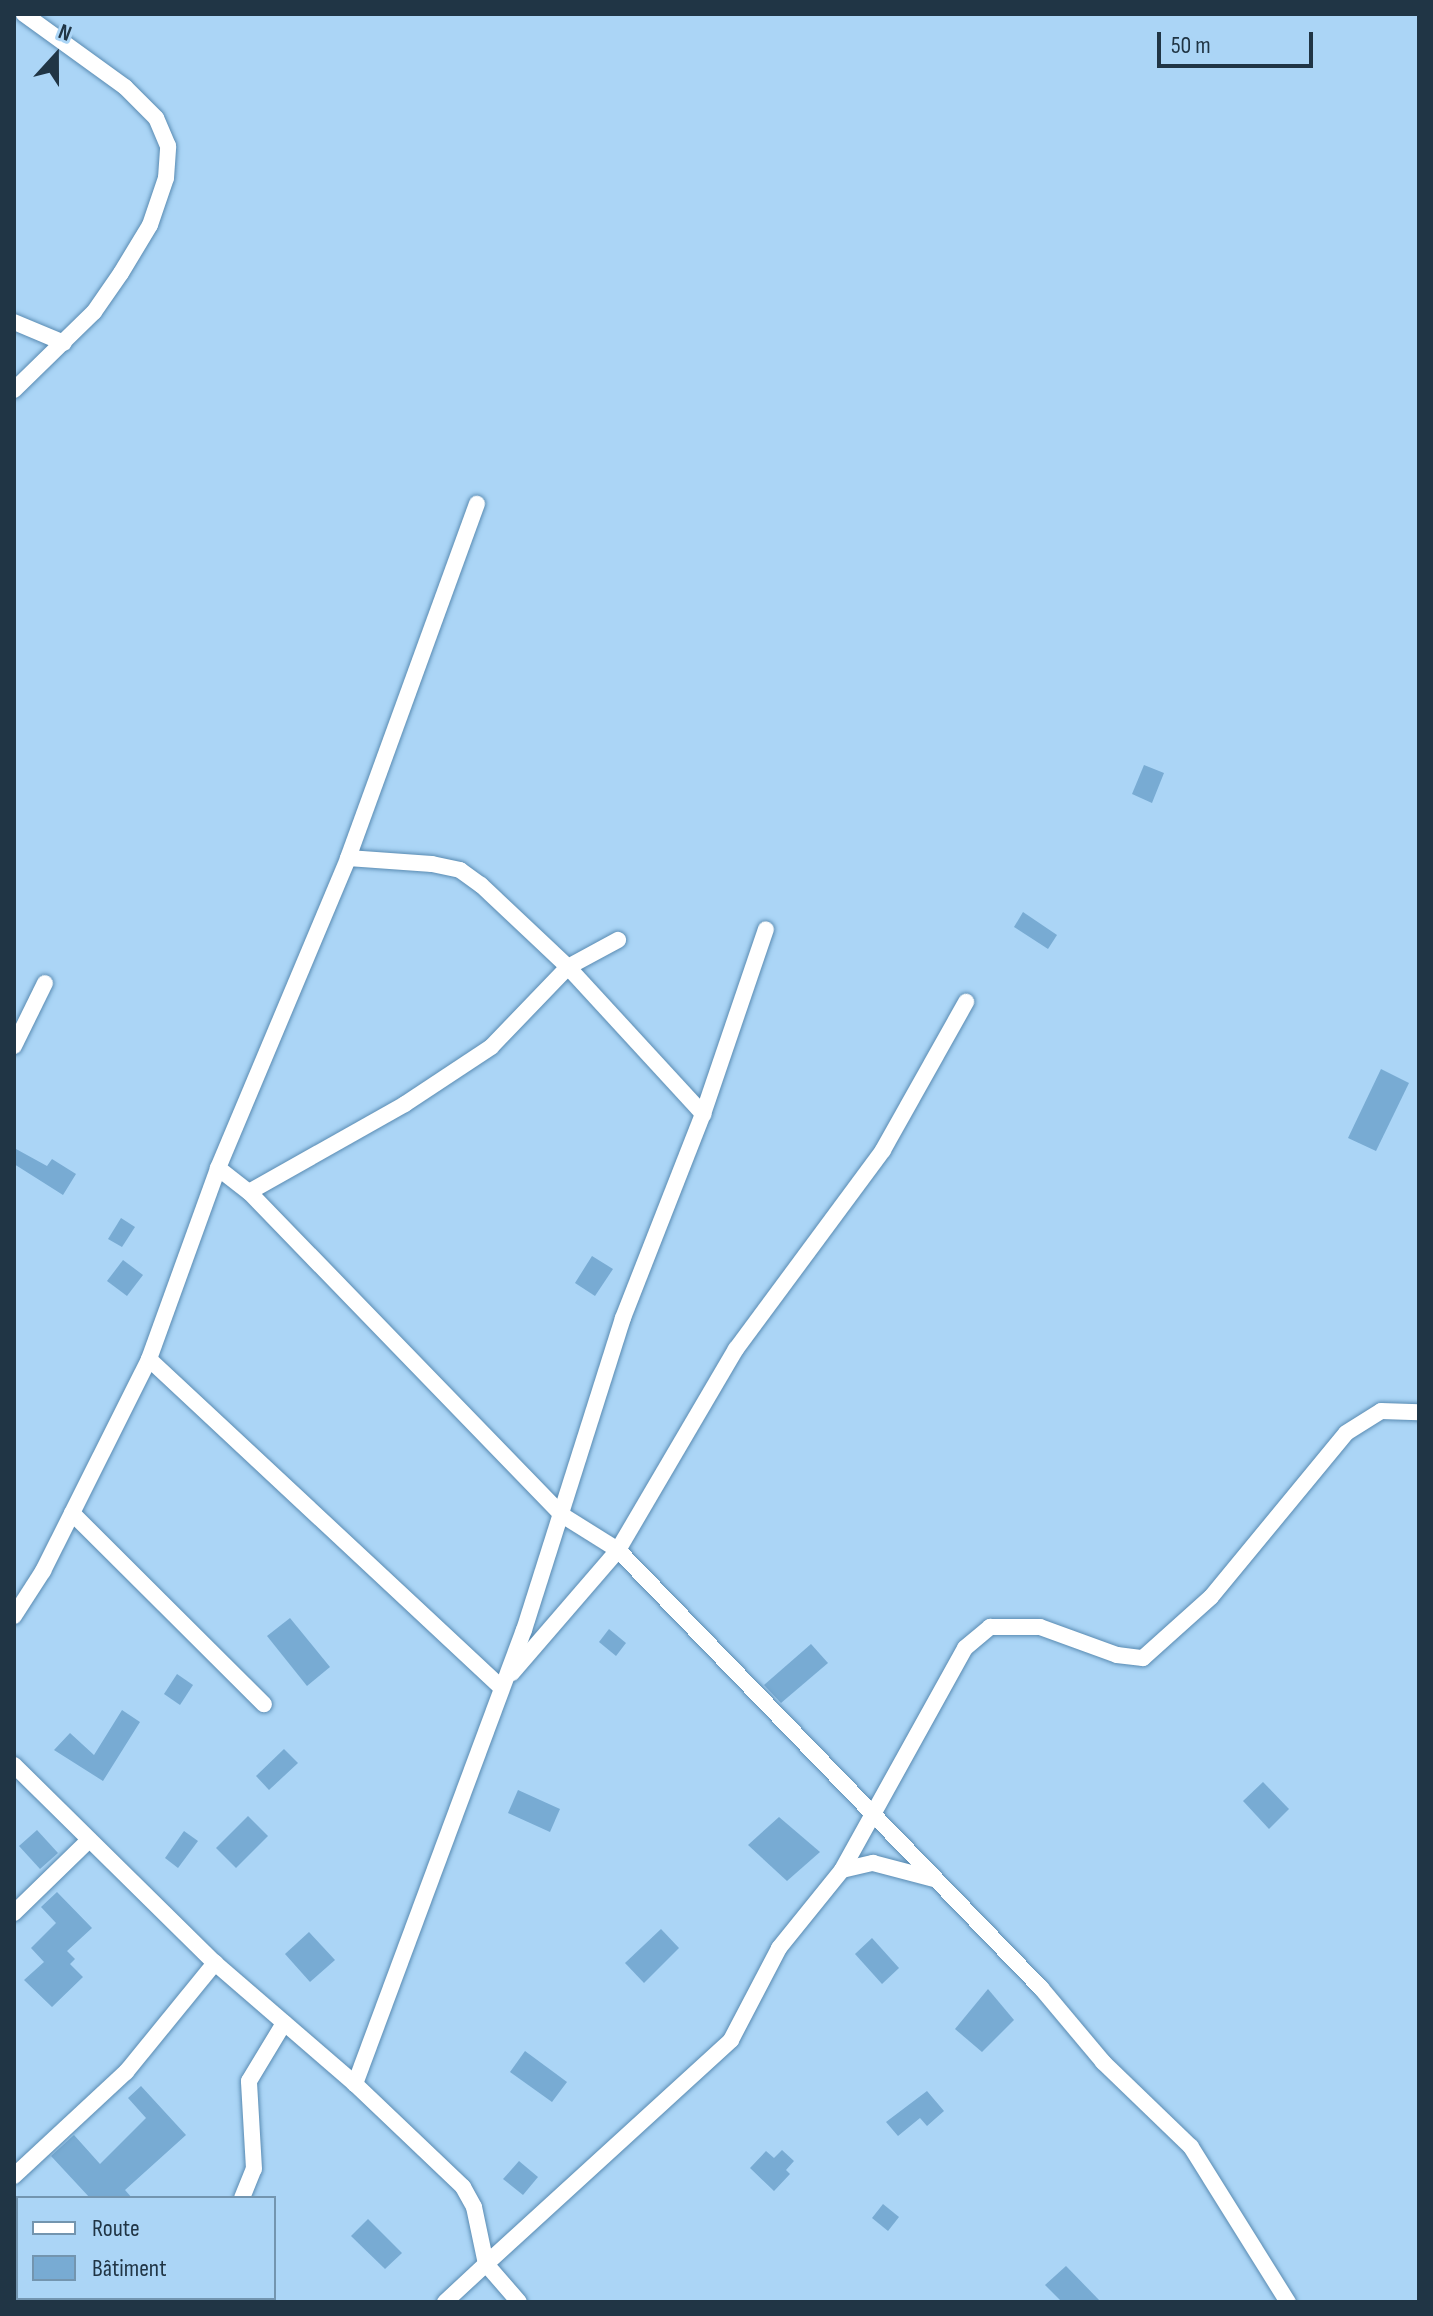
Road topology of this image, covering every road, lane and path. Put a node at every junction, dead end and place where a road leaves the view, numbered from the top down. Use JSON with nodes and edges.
{"nodes":[{"id":1,"x":24,"y":14,"type":"edge"},
{"id":2,"x":14,"y":322,"type":"edge"},
{"id":3,"x":64,"y":343,"type":"junction"},
{"id":4,"x":14,"y":390,"type":"edge"},
{"id":5,"x":477,"y":504,"type":"dead end"},
{"id":6,"x":348,"y":858,"type":"junction"},
{"id":7,"x":766,"y":929,"type":"dead end"},
{"id":8,"x":618,"y":940,"type":"dead end"},
{"id":9,"x":568,"y":967,"type":"junction"},
{"id":10,"x":45,"y":983,"type":"dead end"},
{"id":11,"x":966,"y":1002,"type":"dead end"},
{"id":12,"x":14,"y":1046,"type":"edge"},
{"id":13,"x":703,"y":1114,"type":"junction"},
{"id":14,"x":218,"y":1168,"type":"junction"},
{"id":15,"x":249,"y":1192,"type":"junction"},
{"id":16,"x":149,"y":1359,"type":"junction"},
{"id":17,"x":1419,"y":1412,"type":"edge"},
{"id":18,"x":72,"y":1513,"type":"junction"},
{"id":19,"x":562,"y":1515,"type":"junction"},
{"id":20,"x":618,"y":1550,"type":"junction"},
{"id":21,"x":14,"y":1616,"type":"edge"},
{"id":22,"x":501,"y":1687,"type":"junction"},
{"id":23,"x":264,"y":1704,"type":"dead end"},
{"id":24,"x":14,"y":1765,"type":"edge"},
{"id":25,"x":872,"y":1815,"type":"junction"},
{"id":26,"x":89,"y":1840,"type":"junction"},
{"id":27,"x":842,"y":1870,"type":"junction"},
{"id":28,"x":937,"y":1880,"type":"junction"},
{"id":29,"x":14,"y":1913,"type":"edge"},
{"id":30,"x":215,"y":1963,"type":"junction"},
{"id":31,"x":284,"y":2023,"type":"junction"},
{"id":32,"x":355,"y":2084,"type":"junction"},
{"id":33,"x":14,"y":2176,"type":"edge"},
{"id":34,"x":243,"y":2196,"type":"edge"},
{"id":35,"x":486,"y":2264,"type":"junction"},
{"id":36,"x":445,"y":2302,"type":"edge"},
{"id":37,"x":519,"y":2302,"type":"edge"},
{"id":38,"x":1288,"y":2302,"type":"edge"}],
"edges":[{"from":1,"to":3,"type":"street"},
{"from":2,"to":3,"type":"street"},
{"from":3,"to":4,"type":"street"},
{"from":5,"to":6,"type":"street"},
{"from":6,"to":9,"type":"street"},
{"from":6,"to":14,"type":"street"},
{"from":7,"to":13,"type":"street"},
{"from":8,"to":9,"type":"street"},
{"from":9,"to":13,"type":"street"},
{"from":9,"to":15,"type":"street"},
{"from":10,"to":12,"type":"street"},
{"from":11,"to":20,"type":"street"},
{"from":13,"to":19,"type":"street"},
{"from":14,"to":15,"type":"street"},
{"from":14,"to":16,"type":"street"},
{"from":15,"to":19,"type":"street"},
{"from":16,"to":18,"type":"street"},
{"from":16,"to":22,"type":"street"},
{"from":17,"to":25,"type":"street"},
{"from":18,"to":21,"type":"street"},
{"from":18,"to":23,"type":"street"},
{"from":19,"to":20,"type":"street"},
{"from":19,"to":22,"type":"street"},
{"from":20,"to":22,"type":"street"},
{"from":20,"to":25,"type":"street"},
{"from":22,"to":32,"type":"street"},
{"from":24,"to":26,"type":"street"},
{"from":25,"to":27,"type":"street"},
{"from":25,"to":28,"type":"street"},
{"from":26,"to":29,"type":"street"},
{"from":26,"to":30,"type":"street"},
{"from":27,"to":28,"type":"street"},
{"from":27,"to":35,"type":"street"},
{"from":28,"to":38,"type":"street"},
{"from":30,"to":31,"type":"street"},
{"from":30,"to":33,"type":"street"},
{"from":31,"to":32,"type":"street"},
{"from":31,"to":34,"type":"street"},
{"from":32,"to":35,"type":"street"},
{"from":35,"to":36,"type":"street"},
{"from":35,"to":37,"type":"street"}]}
